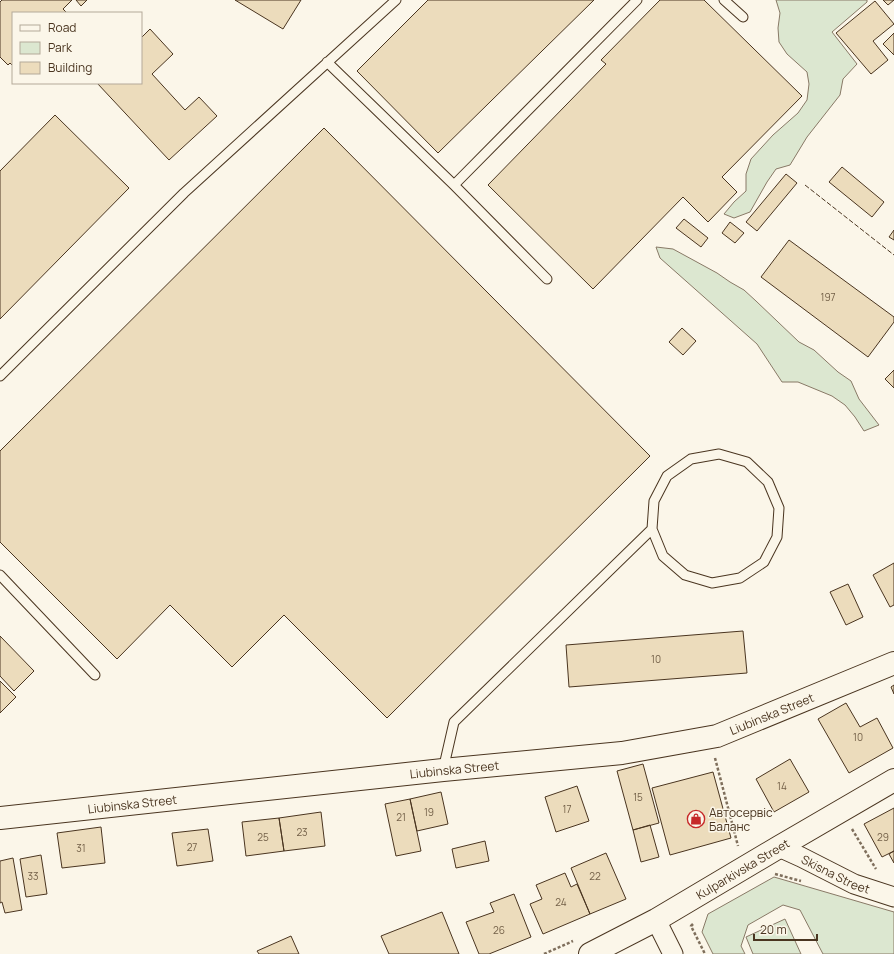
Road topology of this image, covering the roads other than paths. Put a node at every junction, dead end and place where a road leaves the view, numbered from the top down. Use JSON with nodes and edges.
{"nodes":[{"id":1,"x":396,"y":0,"type":"edge"},
{"id":2,"x":637,"y":0,"type":"edge"},
{"id":3,"x":724,"y":0,"type":"edge"},
{"id":4,"x":743,"y":17,"type":"dead end"},
{"id":5,"x":327,"y":62,"type":"junction"},
{"id":6,"x":454,"y":185,"type":"junction"},
{"id":7,"x":547,"y":279,"type":"dead end"},
{"id":8,"x":0,"y":376,"type":"edge"},
{"id":9,"x":652,"y":530,"type":"junction"},
{"id":10,"x":0,"y":575,"type":"edge"},
{"id":11,"x":894,"y":663,"type":"edge"},
{"id":12,"x":95,"y":675,"type":"dead end"},
{"id":13,"x":443,"y":770,"type":"junction"},
{"id":14,"x":894,"y":780,"type":"edge"},
{"id":15,"x":0,"y":818,"type":"edge"},
{"id":16,"x":779,"y":847,"type":"junction"},
{"id":17,"x":894,"y":897,"type":"edge"},
{"id":18,"x":656,"y":920,"type":"junction"},
{"id":19,"x":584,"y":946,"type":"edge"},
{"id":20,"x":673,"y":954,"type":"edge"}],
"edges":[{"from":1,"to":5,"type":"lane"},
{"from":2,"to":6,"type":"lane"},
{"from":3,"to":4,"type":"lane"},
{"from":5,"to":6,"type":"lane"},
{"from":5,"to":8,"type":"lane"},
{"from":6,"to":7,"type":"lane"},
{"from":9,"to":9,"type":"lane"},
{"from":9,"to":13,"type":"lane"},
{"from":10,"to":12,"type":"lane"},
{"from":11,"to":13,"type":"main road","name":"Liubinska Street"},
{"from":13,"to":15,"type":"main road","name":"Liubinska Street"},
{"from":14,"to":16,"type":"main road","name":"Kulparkivska Street"},
{"from":16,"to":17,"type":"street","name":"Skisna Street"},
{"from":16,"to":18,"type":"main road","name":"Kulparkivska Street"},
{"from":18,"to":19,"type":"main road","name":"Kulparkivska Street"},
{"from":18,"to":20,"type":"street"}]}
